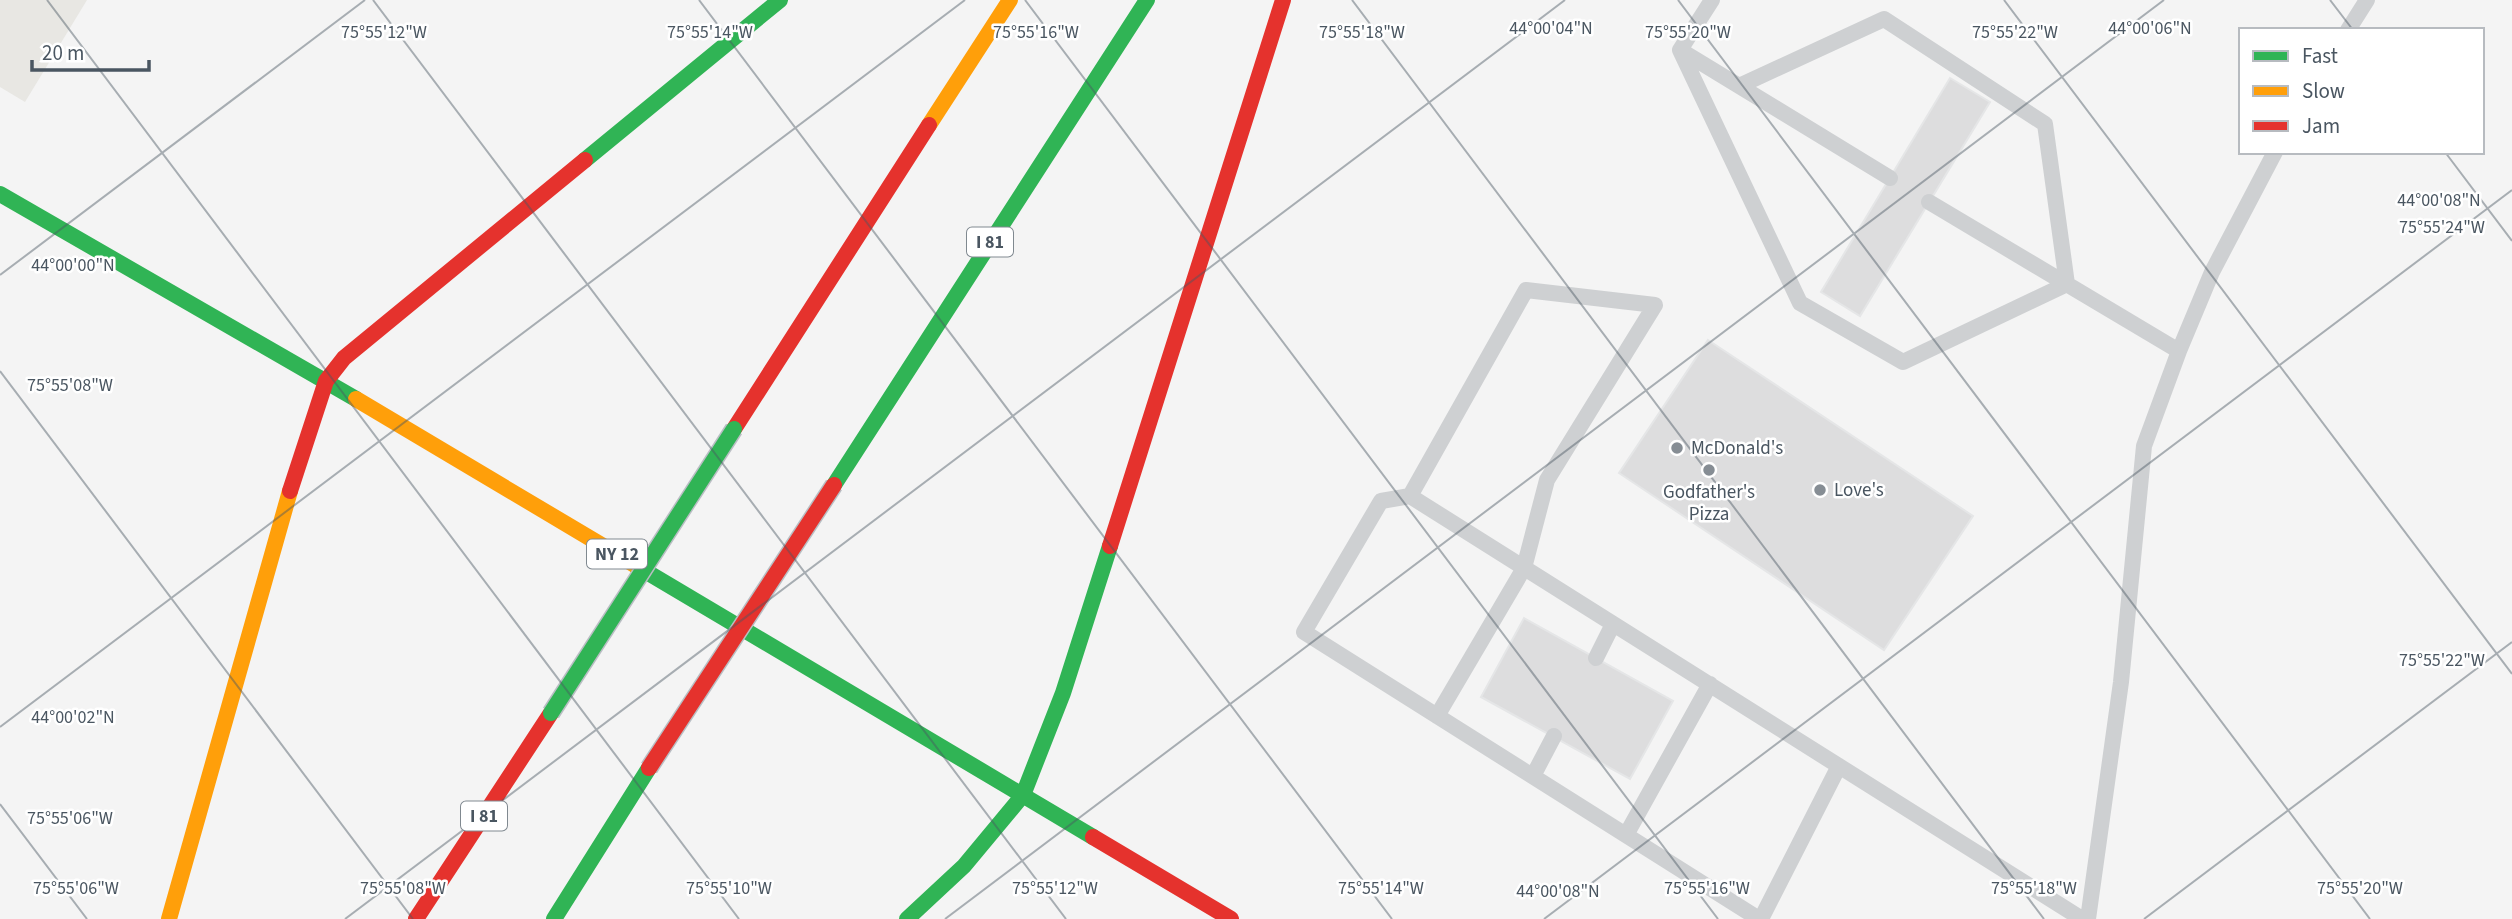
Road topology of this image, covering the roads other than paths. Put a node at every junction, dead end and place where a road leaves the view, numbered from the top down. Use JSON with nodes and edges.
{"nodes":[{"id":1,"x":780,"y":0,"type":"edge"},
{"id":2,"x":1010,"y":0,"type":"edge"},
{"id":3,"x":1147,"y":0,"type":"edge"},
{"id":4,"x":1283,"y":0,"type":"edge"},
{"id":5,"x":1712,"y":0,"type":"edge"},
{"id":6,"x":2367,"y":0,"type":"edge"},
{"id":7,"x":2349,"y":28,"type":"edge"},
{"id":8,"x":1680,"y":50,"type":"junction"},
{"id":9,"x":1739,"y":86,"type":"junction"},
{"id":10,"x":2274,"y":154,"type":"edge"},
{"id":11,"x":1890,"y":178,"type":"dead end"},
{"id":12,"x":0,"y":194,"type":"edge"},
{"id":13,"x":1929,"y":202,"type":"dead end"},
{"id":14,"x":2067,"y":284,"type":"junction"},
{"id":15,"x":2179,"y":351,"type":"junction"},
{"id":16,"x":326,"y":381,"type":"junction"},
{"id":17,"x":1410,"y":496,"type":"junction"},
{"id":18,"x":1524,"y":568,"type":"junction"},
{"id":19,"x":1613,"y":624,"type":"junction"},
{"id":20,"x":1596,"y":658,"type":"dead end"},
{"id":21,"x":1710,"y":684,"type":"junction"},
{"id":22,"x":1437,"y":716,"type":"junction"},
{"id":23,"x":1554,"y":736,"type":"dead end"},
{"id":24,"x":1839,"y":766,"type":"junction"},
{"id":25,"x":1533,"y":776,"type":"junction"},
{"id":26,"x":1023,"y":794,"type":"junction"},
{"id":27,"x":1626,"y":835,"type":"junction"},
{"id":28,"x":169,"y":919,"type":"edge"},
{"id":29,"x":416,"y":919,"type":"edge"},
{"id":30,"x":554,"y":919,"type":"edge"},
{"id":31,"x":907,"y":919,"type":"edge"},
{"id":32,"x":1231,"y":919,"type":"edge"},
{"id":33,"x":1760,"y":919,"type":"edge"},
{"id":34,"x":2082,"y":919,"type":"edge"},
{"id":35,"x":2088,"y":919,"type":"edge"}],
"edges":[{"from":1,"to":16,"type":"main road"},
{"from":2,"to":29,"type":"main road","number":"I 81","bridge":true},
{"from":3,"to":30,"type":"main road","number":"I 81","bridge":true},
{"from":4,"to":26,"type":"main road"},
{"from":5,"to":8,"type":"lane"},
{"from":6,"to":7,"type":"lane"},
{"from":8,"to":9,"type":"lane"},
{"from":8,"to":14,"type":"lane"},
{"from":9,"to":11,"type":"lane"},
{"from":9,"to":14,"type":"lane"},
{"from":10,"to":15,"type":"lane"},
{"from":12,"to":16,"type":"main road","number":"NY 12"},
{"from":13,"to":14,"type":"lane"},
{"from":14,"to":15,"type":"lane"},
{"from":15,"to":35,"type":"lane"},
{"from":16,"to":26,"type":"main road","number":"NY 12"},
{"from":16,"to":28,"type":"main road"},
{"from":17,"to":18,"type":"lane"},
{"from":17,"to":18,"type":"lane"},
{"from":17,"to":22,"type":"lane"},
{"from":18,"to":19,"type":"lane"},
{"from":18,"to":22,"type":"lane"},
{"from":19,"to":20,"type":"lane"},
{"from":19,"to":21,"type":"lane"},
{"from":21,"to":24,"type":"lane"},
{"from":21,"to":27,"type":"lane"},
{"from":22,"to":25,"type":"lane"},
{"from":23,"to":25,"type":"lane"},
{"from":24,"to":33,"type":"lane"},
{"from":24,"to":34,"type":"lane"},
{"from":25,"to":27,"type":"lane"},
{"from":26,"to":31,"type":"main road"},
{"from":26,"to":32,"type":"main road","number":"NY 12"},
{"from":27,"to":33,"type":"lane"}]}
